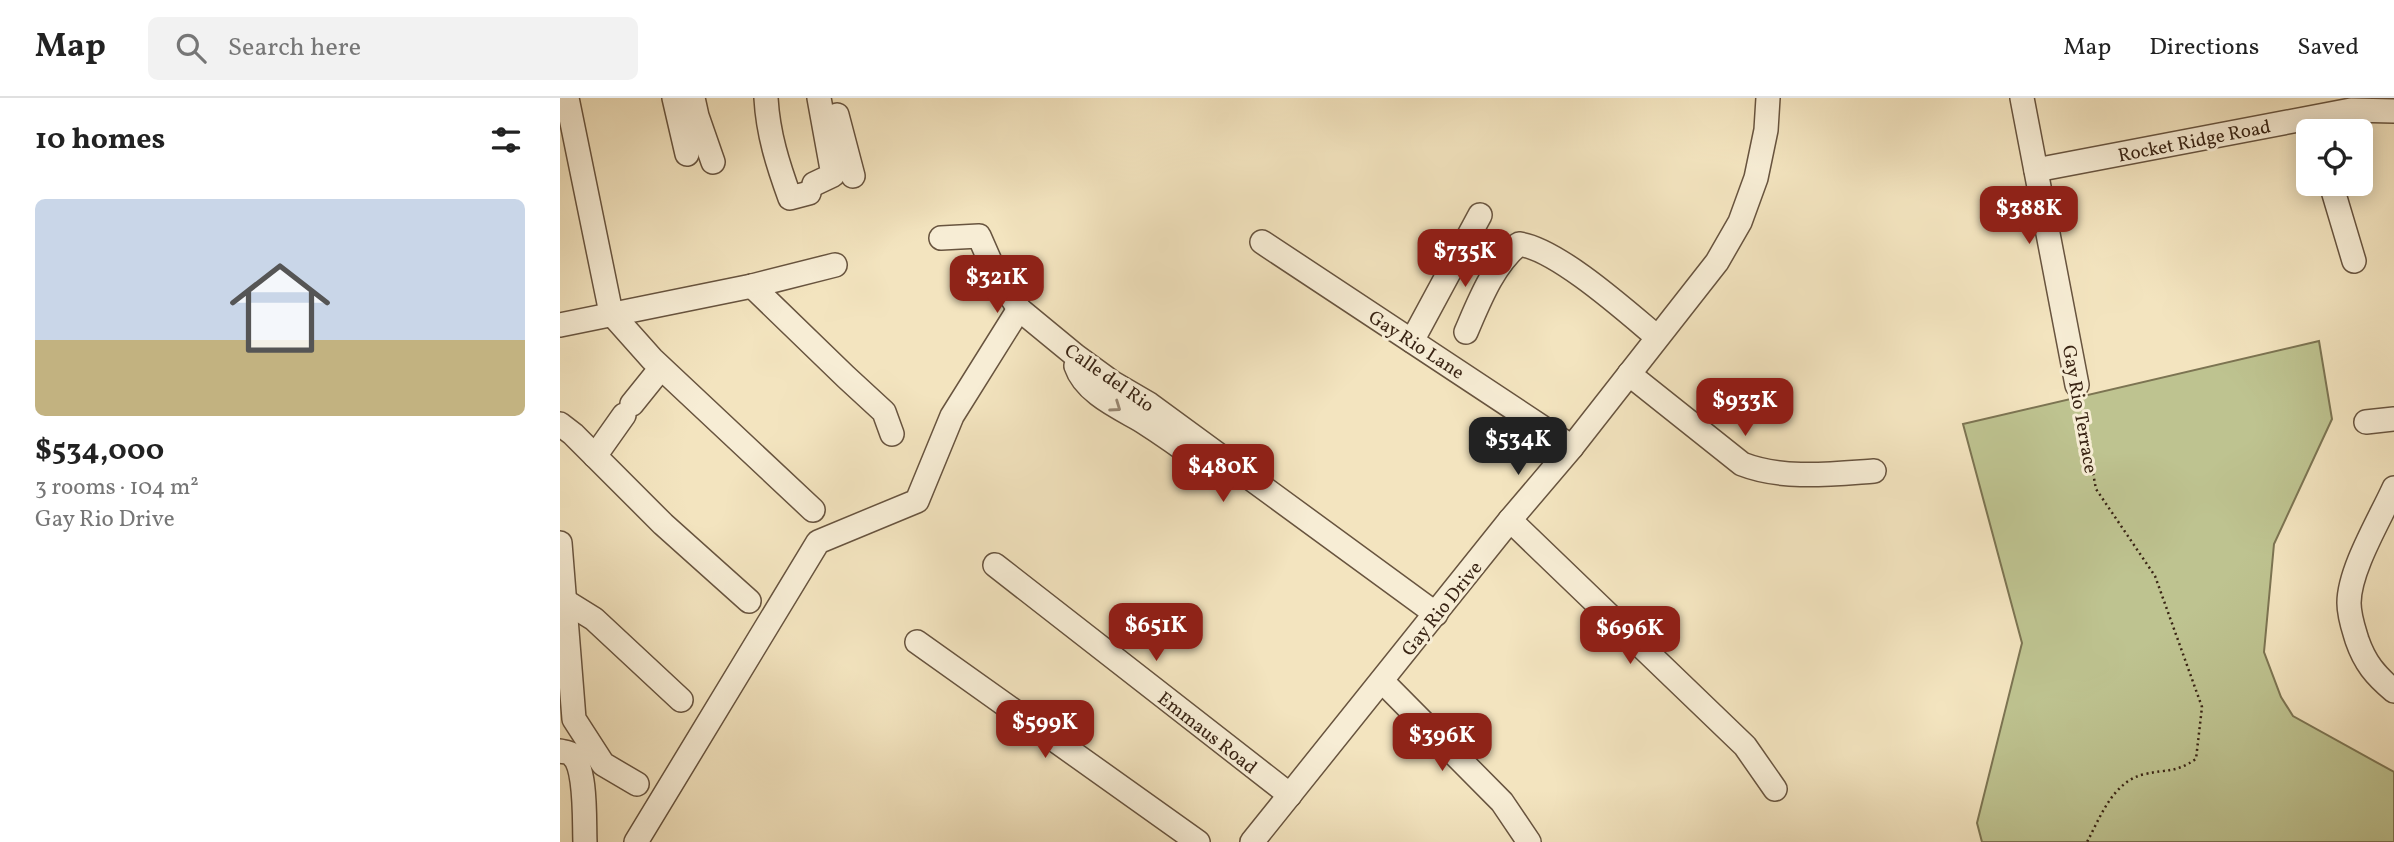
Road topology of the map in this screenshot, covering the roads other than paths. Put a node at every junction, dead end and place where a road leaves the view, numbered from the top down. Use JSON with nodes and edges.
{"nodes":[{"id":1,"x":567,"y":98,"type":"edge"},
{"id":2,"x":674,"y":98,"type":"edge"},
{"id":3,"x":693,"y":98,"type":"edge"},
{"id":4,"x":766,"y":98,"type":"edge"},
{"id":5,"x":819,"y":98,"type":"edge"},
{"id":6,"x":834,"y":98,"type":"edge"},
{"id":7,"x":1768,"y":98,"type":"edge"},
{"id":8,"x":2022,"y":98,"type":"edge"},
{"id":9,"x":2394,"y":111,"type":"edge"},
{"id":10,"x":2330,"y":119,"type":"edge"},
{"id":11,"x":2296,"y":128,"type":"edge"},
{"id":12,"x":688,"y":153,"type":"dead end"},
{"id":13,"x":712,"y":162,"type":"dead end"},
{"id":14,"x":2036,"y":170,"type":"junction"},
{"id":15,"x":853,"y":176,"type":"dead end"},
{"id":16,"x":2335,"y":196,"type":"edge"},
{"id":17,"x":1480,"y":215,"type":"dead end"},
{"id":18,"x":941,"y":238,"type":"dead end"},
{"id":19,"x":1262,"y":242,"type":"dead end"},
{"id":20,"x":2354,"y":261,"type":"dead end"},
{"id":21,"x":835,"y":265,"type":"dead end"},
{"id":22,"x":752,"y":286,"type":"junction"},
{"id":23,"x":1019,"y":309,"type":"junction"},
{"id":24,"x":611,"y":313,"type":"junction"},
{"id":25,"x":560,"y":325,"type":"edge"},
{"id":26,"x":1465,"y":332,"type":"dead end"},
{"id":27,"x":1657,"y":337,"type":"junction"},
{"id":28,"x":1412,"y":341,"type":"junction"},
{"id":29,"x":661,"y":368,"type":"junction"},
{"id":30,"x":1629,"y":374,"type":"junction"},
{"id":31,"x":2077,"y":386,"type":"road end"},
{"id":32,"x":2394,"y":419,"type":"edge"},
{"id":33,"x":2366,"y":422,"type":"dead end"},
{"id":34,"x":560,"y":424,"type":"edge"},
{"id":35,"x":892,"y":434,"type":"dead end"},
{"id":36,"x":1572,"y":447,"type":"junction"},
{"id":37,"x":596,"y":456,"type":"junction"},
{"id":38,"x":1874,"y":471,"type":"dead end"},
{"id":39,"x":2394,"y":488,"type":"edge"},
{"id":40,"x":813,"y":510,"type":"dead end"},
{"id":41,"x":1510,"y":520,"type":"junction"},
{"id":42,"x":560,"y":543,"type":"edge"},
{"id":43,"x":995,"y":565,"type":"dead end"},
{"id":44,"x":565,"y":601,"type":"junction"},
{"id":45,"x":749,"y":601,"type":"dead end"},
{"id":46,"x":1432,"y":619,"type":"junction"},
{"id":47,"x":917,"y":642,"type":"dead end"},
{"id":48,"x":565,"y":660,"type":"edge"},
{"id":49,"x":1382,"y":681,"type":"junction"},
{"id":50,"x":2394,"y":691,"type":"edge"},
{"id":51,"x":681,"y":700,"type":"dead end"},
{"id":52,"x":565,"y":752,"type":"edge"},
{"id":53,"x":637,"y":785,"type":"dead end"},
{"id":54,"x":1775,"y":789,"type":"dead end"},
{"id":55,"x":1290,"y":795,"type":"junction"},
{"id":56,"x":585,"y":842,"type":"edge"},
{"id":57,"x":636,"y":842,"type":"edge"},
{"id":58,"x":1198,"y":842,"type":"edge"},
{"id":59,"x":1252,"y":842,"type":"edge"},
{"id":60,"x":1529,"y":842,"type":"edge"}],
"edges":[{"from":1,"to":24,"type":"street"},
{"from":2,"to":12,"type":"street"},
{"from":3,"to":13,"type":"street"},
{"from":4,"to":5,"type":"street"},
{"from":6,"to":15,"type":"street"},
{"from":7,"to":27,"type":"street","name":"Gay Rio Drive"},
{"from":8,"to":14,"type":"street","name":"Gay Rio Terrace"},
{"from":9,"to":10,"type":"street","name":"Rocket Ridge Road"},
{"from":11,"to":14,"type":"street","name":"Rocket Ridge Road"},
{"from":14,"to":31,"type":"street","name":"Gay Rio Terrace"},
{"from":16,"to":20,"type":"street"},
{"from":17,"to":28,"type":"street"},
{"from":18,"to":23,"type":"street","name":"Calle del Rio"},
{"from":19,"to":28,"type":"street","name":"Gay Rio Lane"},
{"from":21,"to":22,"type":"street"},
{"from":22,"to":24,"type":"street"},
{"from":22,"to":35,"type":"street"},
{"from":23,"to":46,"type":"street","name":"Calle del Rio"},
{"from":23,"to":57,"type":"street"},
{"from":24,"to":25,"type":"street"},
{"from":24,"to":29,"type":"street"},
{"from":26,"to":27,"type":"street"},
{"from":27,"to":30,"type":"street","name":"Gay Rio Drive"},
{"from":28,"to":36,"type":"street","name":"Gay Rio Lane"},
{"from":29,"to":37,"type":"street"},
{"from":29,"to":40,"type":"street"},
{"from":30,"to":36,"type":"street","name":"Gay Rio Drive"},
{"from":30,"to":38,"type":"street"},
{"from":32,"to":33,"type":"street"},
{"from":34,"to":37,"type":"street"},
{"from":36,"to":41,"type":"street","name":"Gay Rio Drive"},
{"from":37,"to":45,"type":"street"},
{"from":39,"to":50,"type":"street"},
{"from":41,"to":46,"type":"street","name":"Gay Rio Drive"},
{"from":41,"to":54,"type":"street"},
{"from":42,"to":44,"type":"street"},
{"from":43,"to":55,"type":"street","name":"Emmaus Road"},
{"from":44,"to":48,"type":"street"},
{"from":44,"to":51,"type":"street"},
{"from":46,"to":49,"type":"street","name":"Gay Rio Drive"},
{"from":47,"to":58,"type":"street"},
{"from":48,"to":53,"type":"street"},
{"from":49,"to":55,"type":"street","name":"Gay Rio Drive"},
{"from":49,"to":60,"type":"street"},
{"from":52,"to":56,"type":"street"},
{"from":55,"to":59,"type":"street","name":"Gay Rio Drive"}]}
